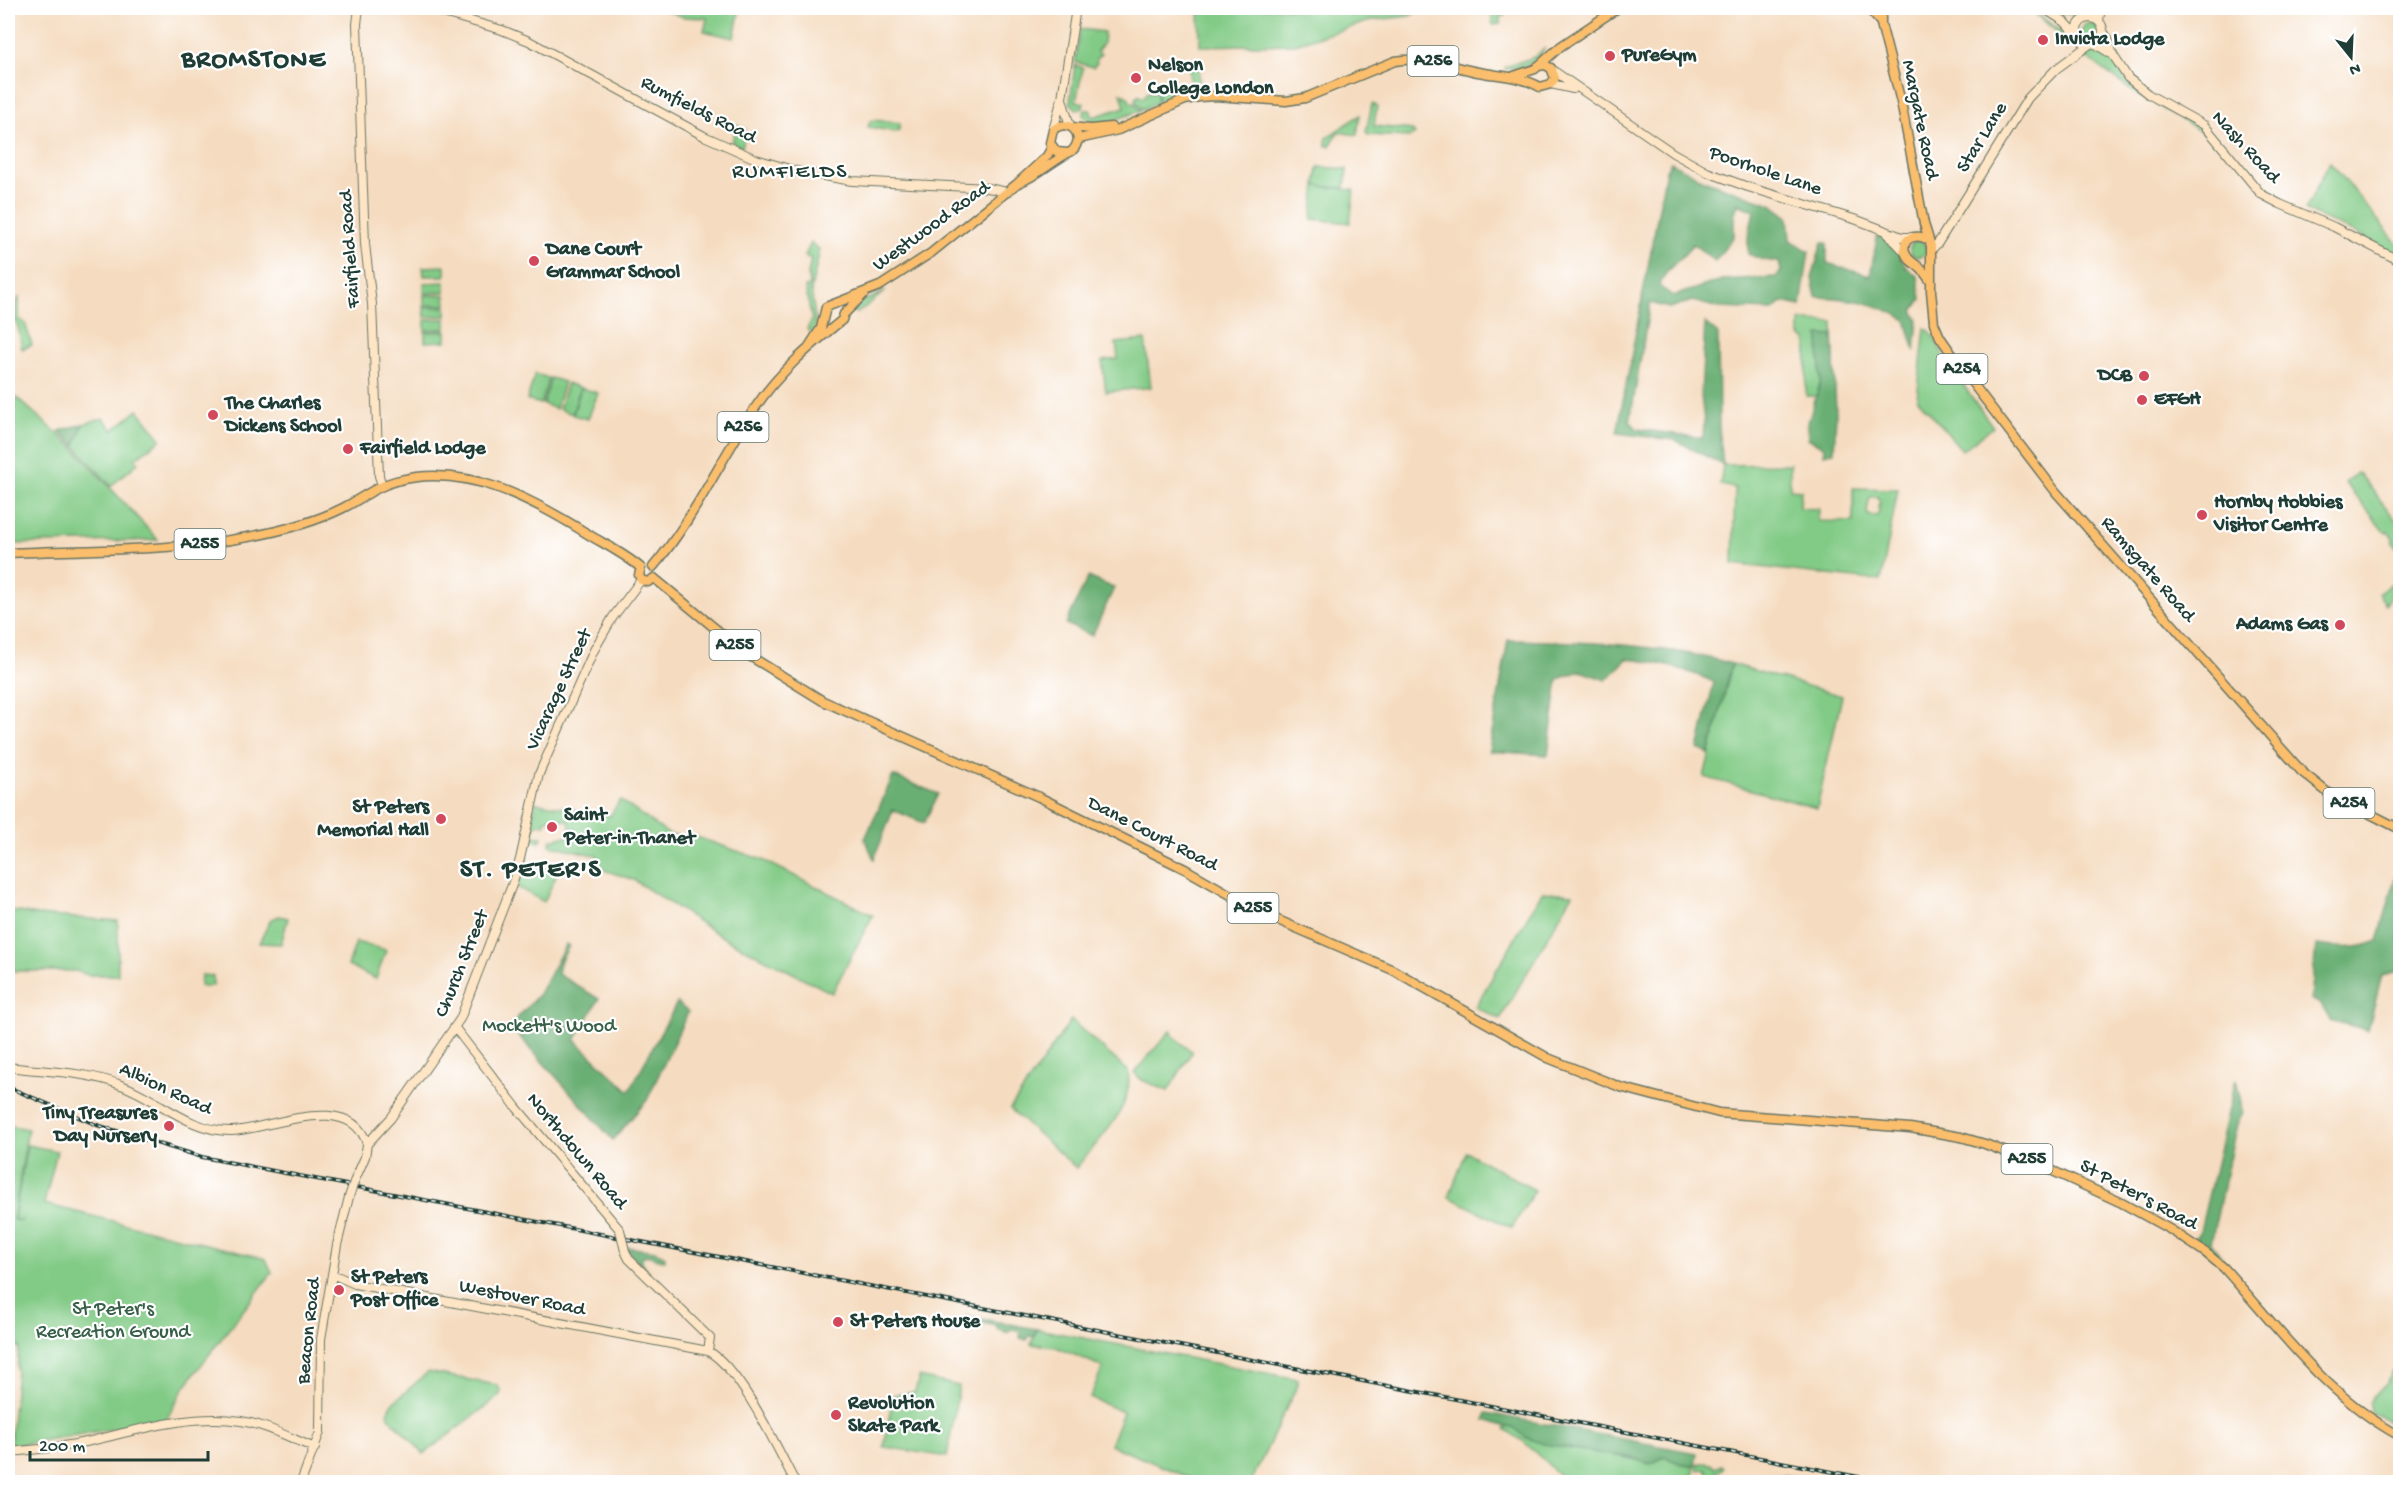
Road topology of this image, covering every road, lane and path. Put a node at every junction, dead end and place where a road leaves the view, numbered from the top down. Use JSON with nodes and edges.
{"nodes":[{"id":1,"x":359,"y":8,"type":"edge"},
{"id":2,"x":426,"y":8,"type":"edge"},
{"id":3,"x":1076,"y":8,"type":"edge"},
{"id":4,"x":1618,"y":8,"type":"edge"},
{"id":5,"x":1868,"y":8,"type":"edge"},
{"id":6,"x":1881,"y":8,"type":"edge"},
{"id":7,"x":2043,"y":8,"type":"edge"},
{"id":8,"x":2094,"y":8,"type":"edge"},
{"id":9,"x":2101,"y":8,"type":"edge"},
{"id":10,"x":2084,"y":20,"type":"junction"},
{"id":11,"x":2098,"y":21,"type":"junction"},
{"id":12,"x":2065,"y":22,"type":"junction"},
{"id":13,"x":1881,"y":24,"type":"junction"},
{"id":14,"x":2103,"y":31,"type":"junction"},
{"id":15,"x":2078,"y":37,"type":"junction"},
{"id":16,"x":2092,"y":44,"type":"junction"},
{"id":17,"x":1561,"y":46,"type":"junction"},
{"id":18,"x":2074,"y":54,"type":"junction"},
{"id":19,"x":2113,"y":55,"type":"junction"},
{"id":20,"x":1536,"y":68,"type":"junction"},
{"id":21,"x":1552,"y":69,"type":"junction"},
{"id":22,"x":1513,"y":76,"type":"junction"},
{"id":23,"x":1534,"y":82,"type":"junction"},
{"id":24,"x":1551,"y":84,"type":"junction"},
{"id":25,"x":1580,"y":91,"type":"junction"},
{"id":26,"x":1062,"y":98,"type":"junction"},
{"id":27,"x":1071,"y":126,"type":"junction"},
{"id":28,"x":1123,"y":126,"type":"junction"},
{"id":29,"x":1053,"y":130,"type":"junction"},
{"id":30,"x":1079,"y":139,"type":"junction"},
{"id":31,"x":1052,"y":147,"type":"junction"},
{"id":32,"x":1068,"y":153,"type":"junction"},
{"id":33,"x":1018,"y":183,"type":"junction"},
{"id":34,"x":1006,"y":192,"type":"junction"},
{"id":35,"x":1924,"y":224,"type":"junction"},
{"id":36,"x":1885,"y":231,"type":"junction"},
{"id":37,"x":1915,"y":236,"type":"junction"},
{"id":38,"x":1928,"y":240,"type":"junction"},
{"id":39,"x":1904,"y":251,"type":"junction"},
{"id":40,"x":1931,"y":252,"type":"junction"},
{"id":41,"x":2400,"y":261,"type":"edge"},
{"id":42,"x":1912,"y":262,"type":"junction"},
{"id":43,"x":1931,"y":283,"type":"junction"},
{"id":44,"x":865,"y":293,"type":"junction"},
{"id":45,"x":836,"y":304,"type":"junction"},
{"id":46,"x":844,"y":314,"type":"junction"},
{"id":47,"x":824,"y":318,"type":"junction"},
{"id":48,"x":836,"y":324,"type":"junction"},
{"id":49,"x":806,"y":350,"type":"junction"},
{"id":50,"x":382,"y":485,"type":"junction"},
{"id":51,"x":8,"y":553,"type":"edge"},
{"id":52,"x":653,"y":567,"type":"junction"},
{"id":53,"x":640,"y":568,"type":"junction"},
{"id":54,"x":654,"y":578,"type":"junction"},
{"id":55,"x":641,"y":580,"type":"junction"},
{"id":56,"x":527,"y":822,"type":"joint"},
{"id":57,"x":2400,"y":829,"type":"edge"},
{"id":58,"x":455,"y":1028,"type":"junction"},
{"id":59,"x":8,"y":1067,"type":"edge"},
{"id":60,"x":1685,"y":1105,"type":"joint"},
{"id":61,"x":378,"y":1133,"type":"junction"},
{"id":62,"x":364,"y":1136,"type":"junction"},
{"id":63,"x":367,"y":1144,"type":"junction"},
{"id":64,"x":354,"y":1182,"type":"joint"},
{"id":65,"x":332,"y":1274,"type":"junction"},
{"id":66,"x":708,"y":1352,"type":"junction"},
{"id":67,"x":2400,"y":1436,"type":"edge"},
{"id":68,"x":315,"y":1448,"type":"junction"},
{"id":69,"x":8,"y":1452,"type":"edge"},
{"id":70,"x":301,"y":1482,"type":"edge"},
{"id":71,"x":795,"y":1482,"type":"edge"}],
"edges":[{"from":1,"to":50,"type":"street","name":"Fairfield Road"},
{"from":2,"to":34,"type":"street","name":"Rumfields Road"},
{"from":3,"to":26,"type":"street"},
{"from":4,"to":17,"type":"main road","number":"A256"},
{"from":5,"to":13,"type":"main road","name":"Margate Road"},
{"from":6,"to":13,"type":"main road","name":"Margate Road"},
{"from":7,"to":12,"type":"street"},
{"from":8,"to":10,"type":"street"},
{"from":9,"to":11,"type":"street"},
{"from":10,"to":11,"type":"street"},
{"from":10,"to":12,"type":"street"},
{"from":10,"to":15,"type":"street"},
{"from":11,"to":14,"type":"street"},
{"from":12,"to":15,"type":"street"},
{"from":13,"to":35,"type":"main road","name":"Margate Road"},
{"from":14,"to":16,"type":"street"},
{"from":14,"to":19,"type":"street","name":"Nash Road"},
{"from":15,"to":16,"type":"street"},
{"from":15,"to":18,"type":"street","name":"Star Lane"},
{"from":16,"to":18,"type":"street","name":"Star Lane"},
{"from":16,"to":19,"type":"street","name":"Nash Road"},
{"from":17,"to":20,"type":"main road","number":"A256"},
{"from":17,"to":21,"type":"main road"},
{"from":18,"to":40,"type":"street","name":"Star Lane"},
{"from":19,"to":41,"type":"street","name":"Nash Road"},
{"from":20,"to":21,"type":"main road","number":"A256"},
{"from":20,"to":22,"type":"main road","number":"A256"},
{"from":20,"to":23,"type":"main road"},
{"from":21,"to":24,"type":"main road"},
{"from":21,"to":25,"type":"street","name":"Poorhole Lane"},
{"from":22,"to":23,"type":"main road","number":"A256"},
{"from":22,"to":28,"type":"main road","number":"A256"},
{"from":23,"to":24,"type":"main road","number":"A256"},
{"from":24,"to":25,"type":"street","name":"Poorhole Lane"},
{"from":25,"to":36,"type":"street","name":"Poorhole Lane"},
{"from":26,"to":27,"type":"street"},
{"from":26,"to":29,"type":"street"},
{"from":27,"to":28,"type":"main road","number":"A256"},
{"from":27,"to":29,"type":"main road","number":"A256"},
{"from":27,"to":30,"type":"main road"},
{"from":28,"to":30,"type":"main road","number":"A256"},
{"from":29,"to":31,"type":"main road"},
{"from":30,"to":32,"type":"main road","name":"Westwood Road"},
{"from":31,"to":32,"type":"main road"},
{"from":31,"to":33,"type":"main road","name":"Westwood Road"},
{"from":32,"to":33,"type":"main road","name":"Westwood Road"},
{"from":33,"to":34,"type":"main road","name":"Westwood Road"},
{"from":34,"to":44,"type":"main road","name":"Westwood Road"},
{"from":35,"to":37,"type":"main road"},
{"from":35,"to":38,"type":"main road","name":"Margate Road"},
{"from":36,"to":37,"type":"street","name":"Poorhole Lane"},
{"from":36,"to":39,"type":"street","name":"Poorhole Lane"},
{"from":37,"to":38,"type":"main road"},
{"from":37,"to":39,"type":"main road"},
{"from":38,"to":40,"type":"main road"},
{"from":39,"to":42,"type":"main road"},
{"from":40,"to":42,"type":"main road"},
{"from":40,"to":43,"type":"main road","name":"Ramsgate Road","number":"A254"},
{"from":42,"to":43,"type":"main road"},
{"from":43,"to":57,"type":"main road","name":"Ramsgate Road","number":"A254"},
{"from":44,"to":45,"type":"main road","name":"Westwood Road"},
{"from":44,"to":46,"type":"main road","name":"Westwood Road"},
{"from":45,"to":46,"type":"main road"},
{"from":45,"to":47,"type":"main road"},
{"from":46,"to":48,"type":"main road"},
{"from":47,"to":48,"type":"main road"},
{"from":47,"to":49,"type":"main road","number":"A256"},
{"from":48,"to":49,"type":"main road","number":"A256"},
{"from":49,"to":52,"type":"main road","number":"A256"},
{"from":50,"to":51,"type":"main road","number":"A255"},
{"from":50,"to":53,"type":"main road","number":"A255"},
{"from":52,"to":53,"type":"main road"},
{"from":52,"to":54,"type":"main road"},
{"from":53,"to":55,"type":"main road"},
{"from":54,"to":55,"type":"main road"},
{"from":54,"to":60,"type":"main road","name":"Dane Court Road","number":"A255"},
{"from":55,"to":56,"type":"street","name":"Vicarage Street"},
{"from":56,"to":58,"type":"street","name":"Church Street"},
{"from":58,"to":61,"type":"street","name":"Church Street"},
{"from":58,"to":66,"type":"street","name":"Northdown Road","bridge":true},
{"from":59,"to":62,"type":"street","name":"Albion Road"},
{"from":60,"to":67,"type":"main road","name":"St Peter's Road","number":"A255"},
{"from":61,"to":62,"type":"street"},
{"from":61,"to":63,"type":"street","name":"Church Street"},
{"from":62,"to":63,"type":"street"},
{"from":63,"to":64,"type":"street","name":"Church Street"},
{"from":64,"to":65,"type":"street","name":"Beacon Road","bridge":true},
{"from":65,"to":66,"type":"street","name":"Westover Road"},
{"from":65,"to":68,"type":"street","name":"Beacon Road"},
{"from":66,"to":71,"type":"street"},
{"from":68,"to":69,"type":"street"},
{"from":68,"to":70,"type":"street","name":"Beacon Road"}]}
